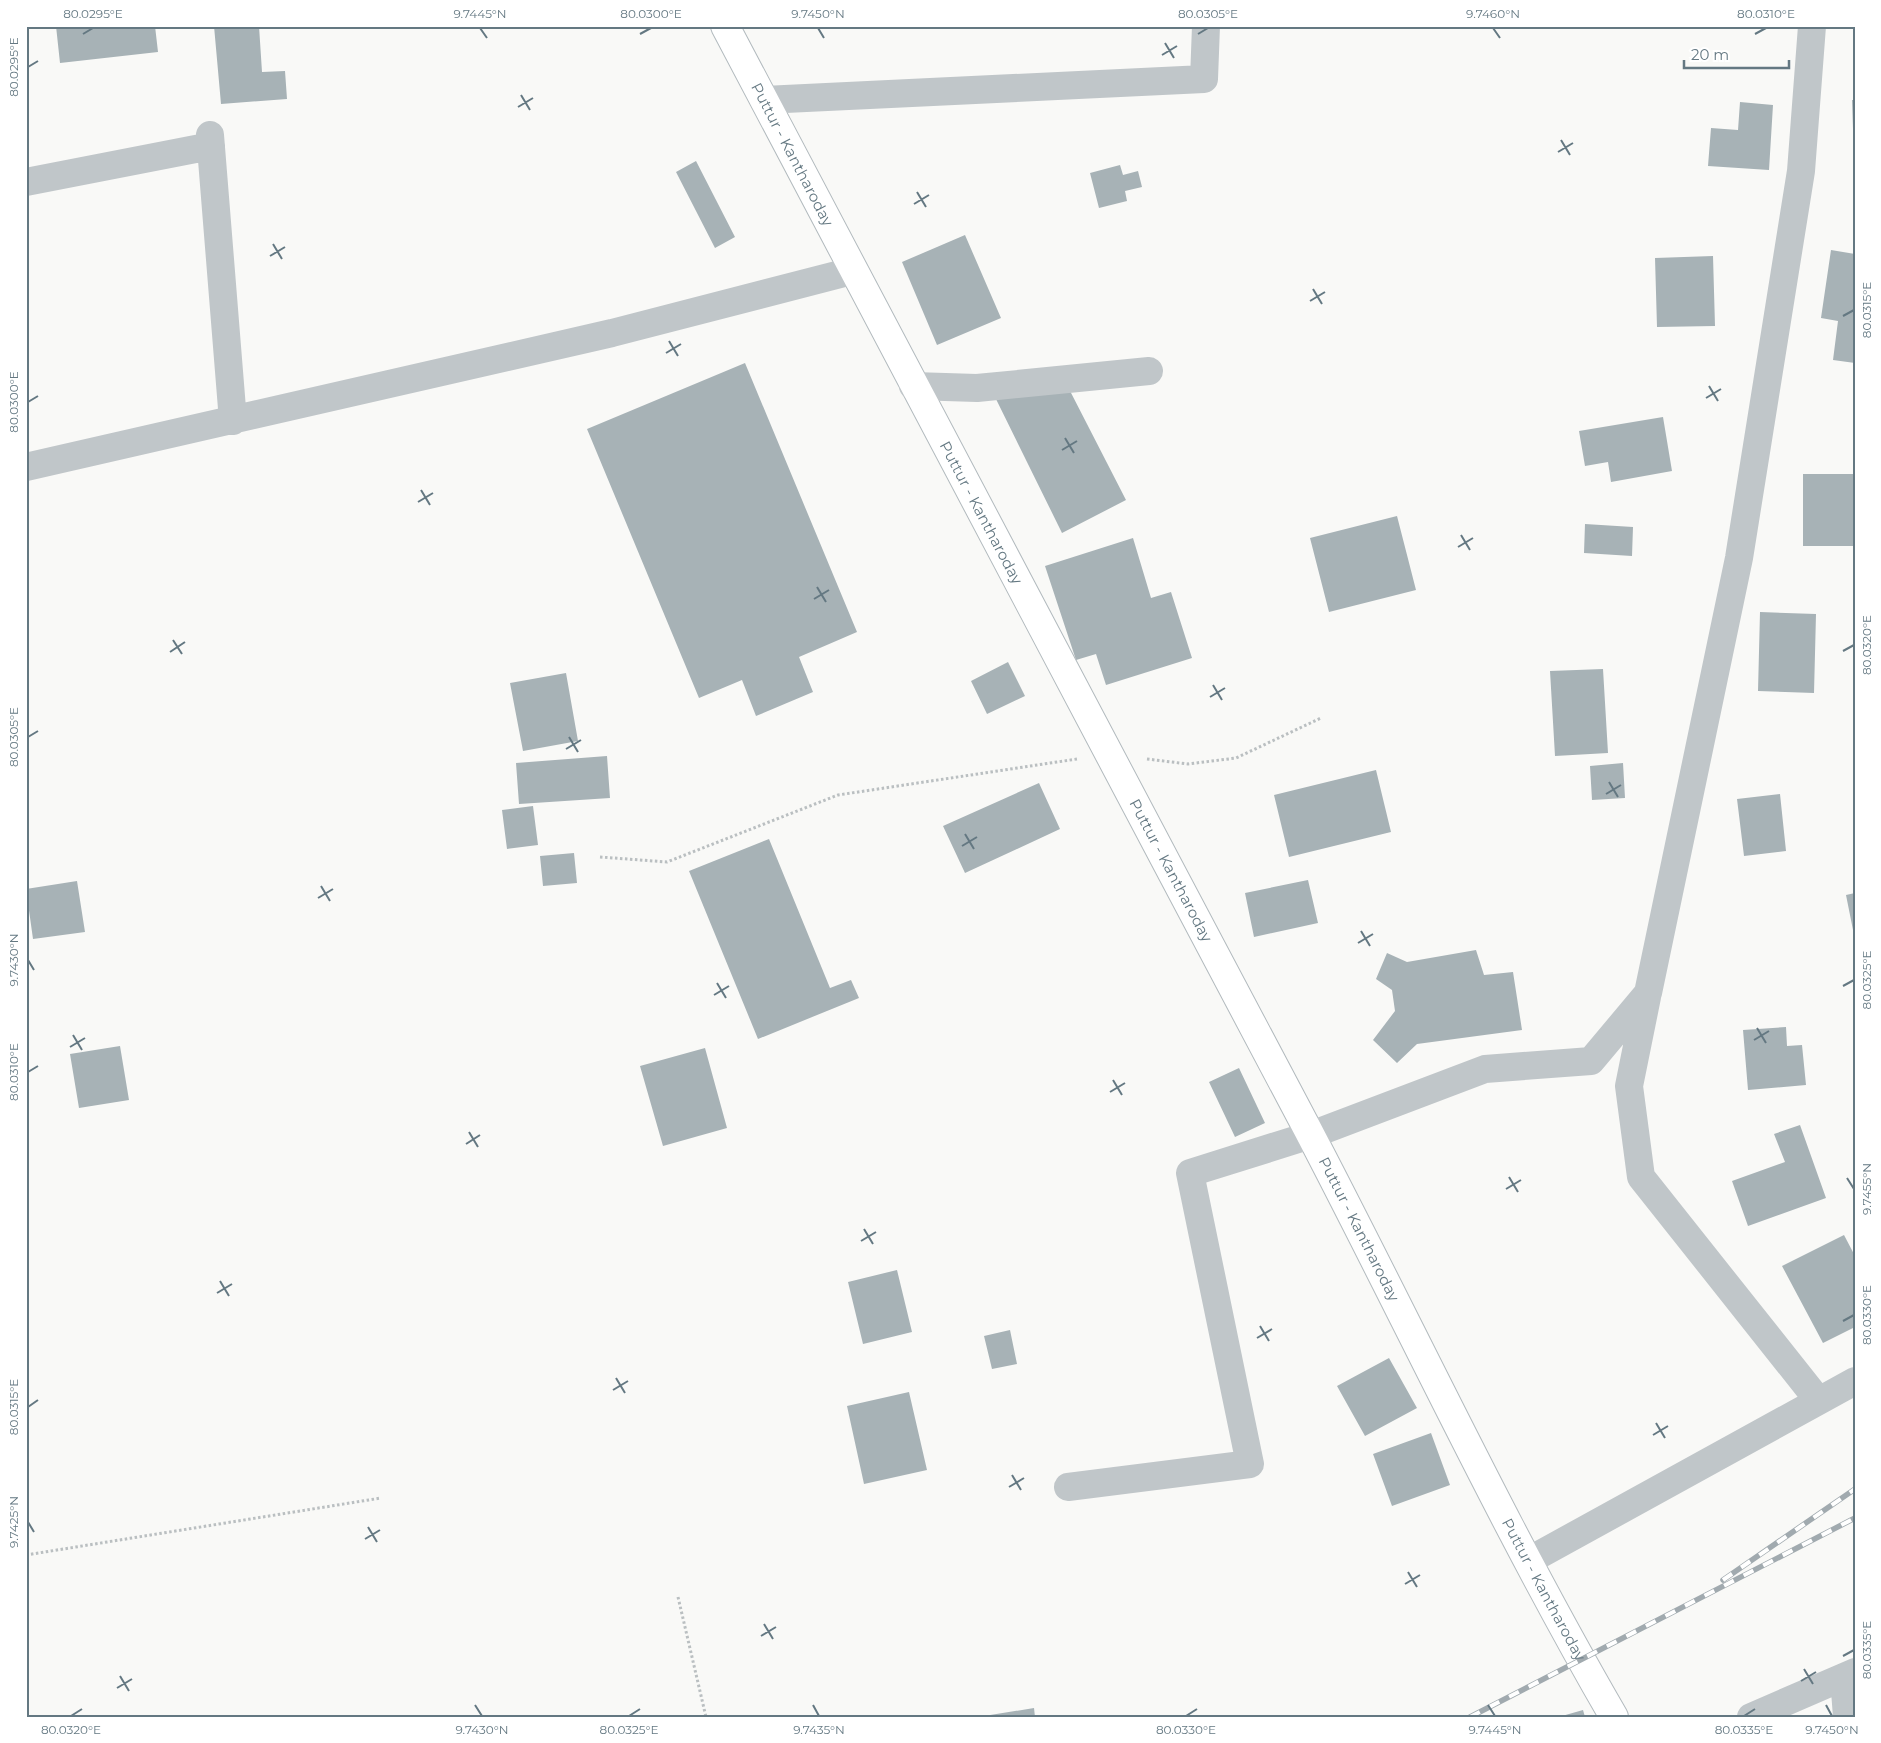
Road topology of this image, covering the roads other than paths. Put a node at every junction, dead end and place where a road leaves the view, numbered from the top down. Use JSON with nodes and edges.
{"nodes":[{"id":1,"x":726,"y":26,"type":"edge"},
{"id":2,"x":1206,"y":26,"type":"edge"},
{"id":3,"x":1812,"y":26,"type":"edge"},
{"id":4,"x":764,"y":100,"type":"junction"},
{"id":5,"x":26,"y":182,"type":"edge"},
{"id":6,"x":852,"y":272,"type":"junction"},
{"id":7,"x":1149,"y":371,"type":"dead end"},
{"id":8,"x":913,"y":386,"type":"junction"},
{"id":9,"x":233,"y":421,"type":"junction"},
{"id":10,"x":26,"y":467,"type":"edge"},
{"id":11,"x":1648,"y":993,"type":"junction"},
{"id":12,"x":1311,"y":1135,"type":"junction"},
{"id":13,"x":1855,"y":1381,"type":"edge"},
{"id":14,"x":1818,"y":1400,"type":"junction"},
{"id":15,"x":1068,"y":1487,"type":"dead end"},
{"id":16,"x":1528,"y":1561,"type":"junction"},
{"id":17,"x":1850,"y":1675,"type":"edge"},
{"id":18,"x":1614,"y":1717,"type":"edge"},
{"id":19,"x":1751,"y":1717,"type":"edge"},
{"id":20,"x":1847,"y":1717,"type":"edge"}],
"edges":[{"from":1,"to":4,"type":"main road","name":"Puttur - Kantharoday"},
{"from":2,"to":4,"type":"street"},
{"from":3,"to":11,"type":"street"},
{"from":4,"to":6,"type":"main road","name":"Puttur - Kantharoday"},
{"from":5,"to":9,"type":"street"},
{"from":6,"to":8,"type":"main road","name":"Puttur - Kantharoday"},
{"from":6,"to":9,"type":"street"},
{"from":7,"to":8,"type":"street"},
{"from":8,"to":12,"type":"main road","name":"Puttur - Kantharoday"},
{"from":9,"to":10,"type":"street"},
{"from":11,"to":12,"type":"street"},
{"from":11,"to":14,"type":"street"},
{"from":12,"to":15,"type":"street"},
{"from":12,"to":16,"type":"main road","name":"Puttur - Kantharoday"},
{"from":13,"to":14,"type":"street"},
{"from":14,"to":16,"type":"street"},
{"from":16,"to":18,"type":"main road","name":"Puttur - Kantharoday"},
{"from":17,"to":19,"type":"street"},
{"from":17,"to":20,"type":"street"}]}
